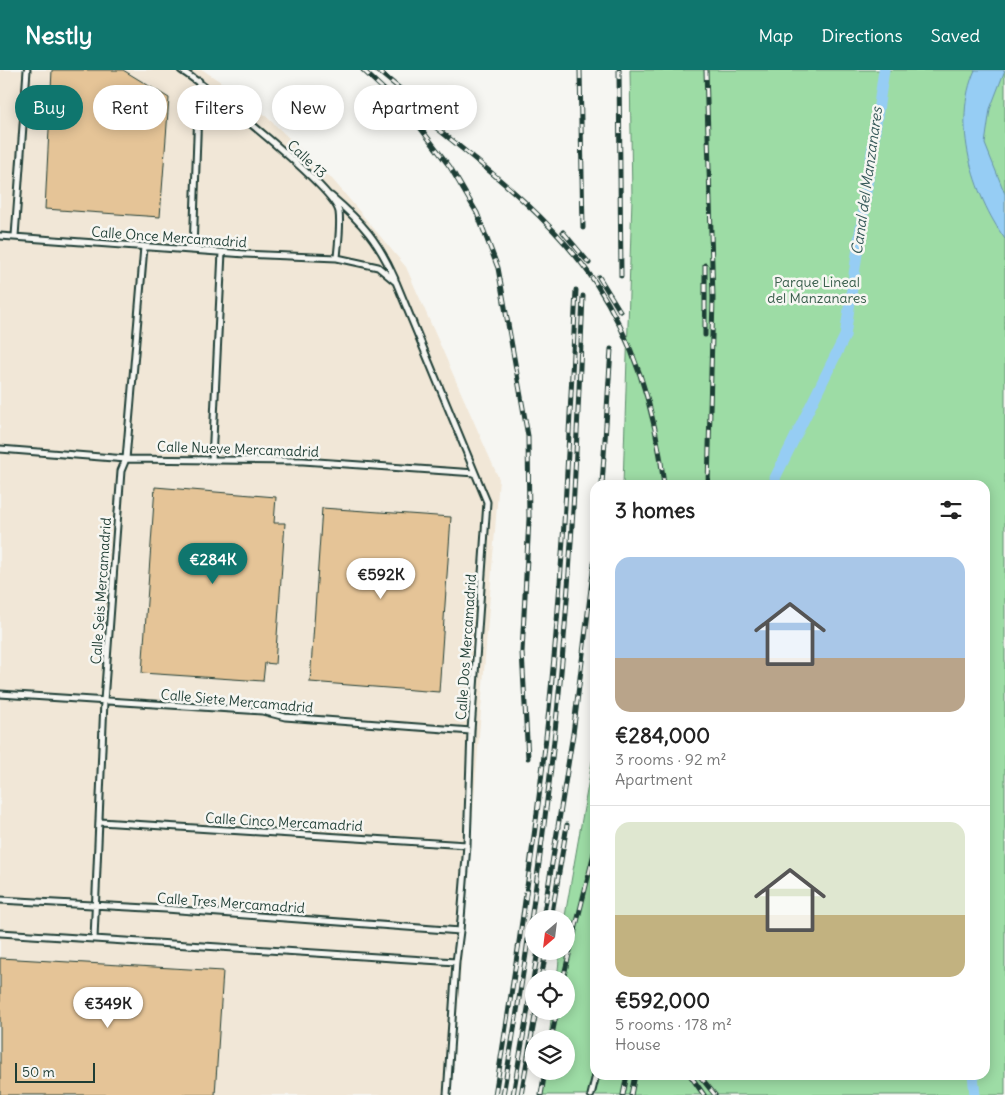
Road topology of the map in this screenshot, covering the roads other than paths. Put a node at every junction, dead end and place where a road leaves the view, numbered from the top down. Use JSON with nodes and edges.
{"nodes":[{"id":1,"x":27,"y":70,"type":"edge"},
{"id":2,"x":181,"y":70,"type":"edge"},
{"id":3,"x":199,"y":81,"type":"junction"},
{"id":4,"x":323,"y":190,"type":"junction"},
{"id":5,"x":0,"y":236,"type":"edge"},
{"id":6,"x":15,"y":236,"type":"junction"},
{"id":7,"x":144,"y":247,"type":"junction"},
{"id":8,"x":193,"y":250,"type":"junction"},
{"id":9,"x":222,"y":252,"type":"junction"},
{"id":10,"x":337,"y":258,"type":"junction"},
{"id":11,"x":396,"y":282,"type":"junction"},
{"id":12,"x":0,"y":449,"type":"edge"},
{"id":13,"x":126,"y":459,"type":"junction"},
{"id":14,"x":212,"y":460,"type":"junction"},
{"id":15,"x":475,"y":473,"type":"junction"},
{"id":16,"x":0,"y":694,"type":"edge"},
{"id":17,"x":104,"y":701,"type":"junction"},
{"id":18,"x":471,"y":731,"type":"junction"},
{"id":19,"x":100,"y":822,"type":"junction"},
{"id":20,"x":467,"y":846,"type":"junction"},
{"id":21,"x":0,"y":900,"type":"edge"},
{"id":22,"x":95,"y":906,"type":"junction"},
{"id":23,"x":460,"y":931,"type":"junction"},
{"id":24,"x":0,"y":933,"type":"edge"},
{"id":25,"x":94,"y":939,"type":"junction"},
{"id":26,"x":456,"y":962,"type":"junction"},
{"id":27,"x":595,"y":1080,"type":"edge"},
{"id":28,"x":447,"y":1095,"type":"edge"},
{"id":29,"x":591,"y":1095,"type":"edge"}],
"edges":[{"from":1,"to":6,"type":"lane"},
{"from":2,"to":3,"type":"lane","name":"Calle 13"},
{"from":3,"to":4,"type":"lane","name":"Calle 13"},
{"from":3,"to":8,"type":"lane"},
{"from":4,"to":10,"type":"lane","name":"Calle 13"},
{"from":4,"to":11,"type":"lane","name":"Calle 13"},
{"from":5,"to":6,"type":"lane","name":"Calle Once Mercamadrid"},
{"from":6,"to":7,"type":"lane","name":"Calle Once Mercamadrid"},
{"from":7,"to":8,"type":"lane","name":"Calle Once Mercamadrid"},
{"from":7,"to":13,"type":"lane","name":"Calle Seis Mercamadrid"},
{"from":8,"to":9,"type":"lane","name":"Calle Once Mercamadrid"},
{"from":9,"to":10,"type":"lane","name":"Calle Once Mercamadrid"},
{"from":9,"to":14,"type":"lane"},
{"from":10,"to":11,"type":"lane","name":"Calle Dos Mercamadrid"},
{"from":11,"to":15,"type":"lane","name":"Calle Dos Mercamadrid"},
{"from":12,"to":13,"type":"lane","name":"Calle Nueve Mercamadrid"},
{"from":13,"to":14,"type":"lane","name":"Calle Nueve Mercamadrid"},
{"from":13,"to":17,"type":"lane","name":"Calle Seis Mercamadrid"},
{"from":14,"to":15,"type":"lane","name":"Calle Nueve Mercamadrid"},
{"from":15,"to":18,"type":"lane","name":"Calle Dos Mercamadrid"},
{"from":16,"to":17,"type":"lane","name":"Calle Siete Mercamadrid"},
{"from":17,"to":18,"type":"lane","name":"Calle Siete Mercamadrid"},
{"from":17,"to":19,"type":"lane","name":"Calle Seis Mercamadrid"},
{"from":18,"to":20,"type":"lane","name":"Calle Dos Mercamadrid"},
{"from":19,"to":20,"type":"lane","name":"Calle Cinco Mercamadrid"},
{"from":19,"to":22,"type":"lane","name":"Calle Seis Mercamadrid"},
{"from":20,"to":23,"type":"lane","name":"Calle Dos Mercamadrid"},
{"from":21,"to":22,"type":"lane","name":"Calle Tres Mercamadrid"},
{"from":22,"to":23,"type":"lane","name":"Calle Tres Mercamadrid"},
{"from":22,"to":25,"type":"lane","name":"Calle Seis Mercamadrid"},
{"from":23,"to":26,"type":"lane","name":"Calle Dos Mercamadrid"},
{"from":24,"to":25,"type":"lane"},
{"from":25,"to":26,"type":"lane"},
{"from":26,"to":28,"type":"lane","name":"Calle Dos Mercamadrid"},
{"from":27,"to":29,"type":"lane"}]}
